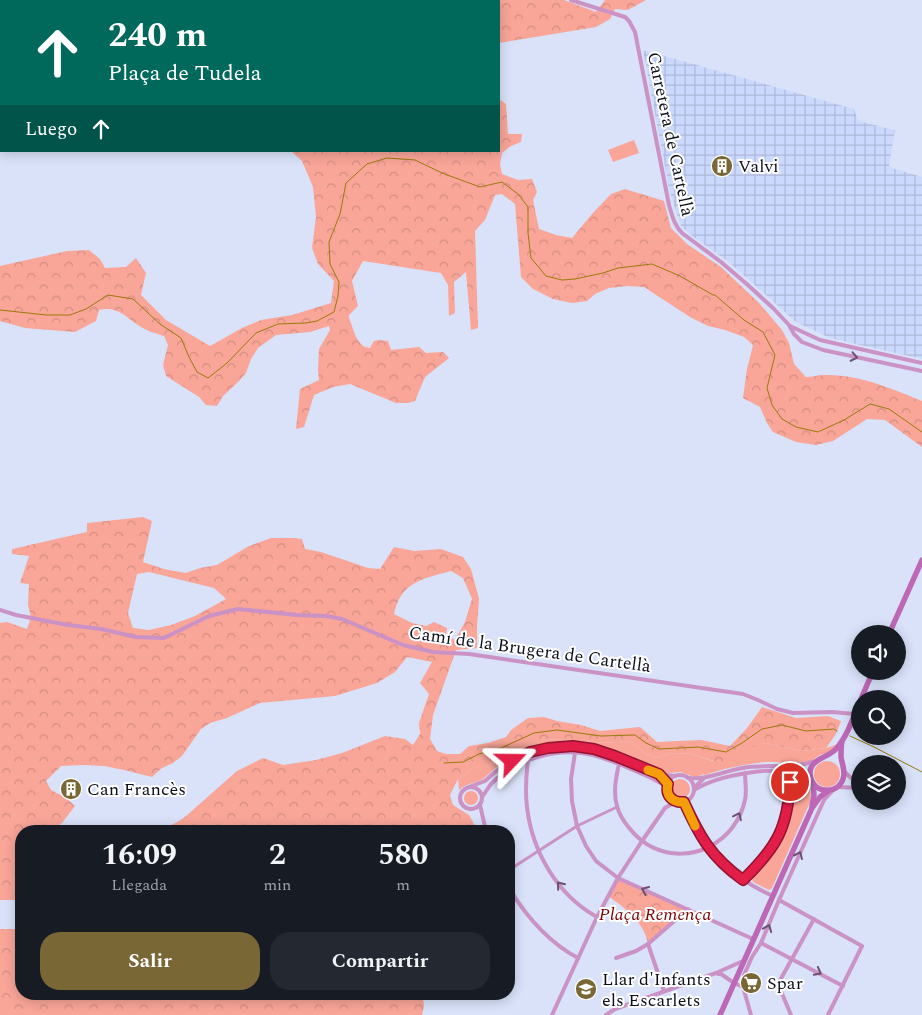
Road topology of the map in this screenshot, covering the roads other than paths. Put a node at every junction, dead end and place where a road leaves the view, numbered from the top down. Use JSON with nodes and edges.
{"nodes":[{"id":1,"x":571,"y":0,"type":"edge"},
{"id":2,"x":789,"y":325,"type":"junction"},
{"id":3,"x":806,"y":334,"type":"junction"},
{"id":4,"x":802,"y":342,"type":"junction"},
{"id":5,"x":922,"y":363,"type":"edge"},
{"id":6,"x":922,"y":372,"type":"edge"},
{"id":7,"x":922,"y":560,"type":"edge"},
{"id":8,"x":0,"y":610,"type":"edge"},
{"id":9,"x":893,"y":625,"type":"edge"},
{"id":10,"x":851,"y":714,"type":"edge"},
{"id":11,"x":851,"y":721,"type":"edge"},
{"id":12,"x":842,"y":741,"type":"junction"},
{"id":13,"x":576,"y":753,"type":"junction"},
{"id":14,"x":827,"y":757,"type":"junction"},
{"id":15,"x":528,"y":760,"type":"junction"},
{"id":16,"x":816,"y":761,"type":"junction"},
{"id":17,"x":619,"y":764,"type":"junction"},
{"id":18,"x":790,"y":766,"type":"junction"},
{"id":19,"x":843,"y":768,"type":"junction"},
{"id":20,"x":791,"y":772,"type":"junction"},
{"id":21,"x":659,"y":774,"type":"junction"},
{"id":22,"x":745,"y":774,"type":"junction"},
{"id":23,"x":675,"y":776,"type":"junction"},
{"id":24,"x":688,"y":778,"type":"junction"},
{"id":25,"x":704,"y":778,"type":"junction"},
{"id":26,"x":851,"y":778,"type":"edge"},
{"id":27,"x":812,"y":779,"type":"junction"},
{"id":28,"x":485,"y":781,"type":"junction"},
{"id":29,"x":667,"y":785,"type":"junction"},
{"id":30,"x":469,"y":787,"type":"junction"},
{"id":31,"x":851,"y":788,"type":"edge"},
{"id":32,"x":694,"y":789,"type":"junction"},
{"id":33,"x":833,"y":789,"type":"junction"},
{"id":34,"x":668,"y":794,"type":"junction"},
{"id":35,"x":482,"y":796,"type":"junction"},
{"id":36,"x":675,"y":802,"type":"junction"},
{"id":37,"x":684,"y":802,"type":"junction"},
{"id":38,"x":480,"y":804,"type":"junction"},
{"id":39,"x":617,"y":806,"type":"junction"},
{"id":40,"x":665,"y":808,"type":"junction"},
{"id":41,"x":812,"y":808,"type":"junction"},
{"id":42,"x":485,"y":825,"type":"edge"},
{"id":43,"x":577,"y":826,"type":"junction"},
{"id":44,"x":642,"y":841,"type":"junction"},
{"id":45,"x":709,"y":848,"type":"junction"},
{"id":46,"x":538,"y":851,"type":"junction"},
{"id":47,"x":515,"y":866,"type":"edge"},
{"id":48,"x":618,"y":878,"type":"junction"},
{"id":49,"x":743,"y":880,"type":"junction"},
{"id":50,"x":773,"y":896,"type":"junction"},
{"id":51,"x":515,"y":898,"type":"edge"},
{"id":52,"x":779,"y":900,"type":"junction"},
{"id":53,"x":688,"y":909,"type":"junction"},
{"id":54,"x":596,"y":917,"type":"junction"},
{"id":55,"x":814,"y":919,"type":"junction"},
{"id":56,"x":753,"y":939,"type":"junction"},
{"id":57,"x":761,"y":943,"type":"junction"},
{"id":58,"x":648,"y":944,"type":"junction"},
{"id":59,"x":578,"y":958,"type":"junction"},
{"id":60,"x":616,"y":958,"type":"dead end"},
{"id":61,"x":792,"y":958,"type":"junction"},
{"id":62,"x":744,"y":961,"type":"junction"},
{"id":63,"x":716,"y":973,"type":"junction"},
{"id":64,"x":734,"y":984,"type":"junction"},
{"id":65,"x":843,"y":986,"type":"junction"},
{"id":66,"x":742,"y":987,"type":"junction"},
{"id":67,"x":664,"y":991,"type":"junction"},
{"id":68,"x":552,"y":1015,"type":"edge"},
{"id":69,"x":606,"y":1015,"type":"edge"},
{"id":70,"x":720,"y":1015,"type":"edge"},
{"id":71,"x":751,"y":1015,"type":"edge"},
{"id":72,"x":791,"y":1015,"type":"edge"},
{"id":73,"x":828,"y":1015,"type":"edge"}],
"edges":[{"from":1,"to":2,"type":"street","name":"Carretera de Cartellà"},
{"from":2,"to":3,"type":"street","name":"Carretera de Cartellà"},
{"from":2,"to":4,"type":"street","name":"Carretera de Cartellà"},
{"from":3,"to":4,"type":"street"},
{"from":3,"to":5,"type":"street","name":"Carretera de Cartellà"},
{"from":4,"to":6,"type":"street","one_way":true},
{"from":7,"to":9,"type":"main road"},
{"from":8,"to":10,"type":"street","name":"Camí de la Brugera de Cartellà"},
{"from":11,"to":12,"type":"main road"},
{"from":12,"to":14,"type":"main road"},
{"from":12,"to":19,"type":"main road"},
{"from":13,"to":15,"type":"street"},
{"from":13,"to":17,"type":"street"},
{"from":13,"to":43,"type":"street"},
{"from":14,"to":16,"type":"main road"},
{"from":14,"to":19,"type":"main road"},
{"from":15,"to":35,"type":"street"},
{"from":15,"to":46,"type":"street"},
{"from":16,"to":18,"type":"street"},
{"from":16,"to":27,"type":"main road"},
{"from":17,"to":29,"type":"street"},
{"from":17,"to":39,"type":"street"},
{"from":18,"to":25,"type":"street"},
{"from":18,"to":27,"type":"street"},
{"from":19,"to":26,"type":"street"},
{"from":19,"to":33,"type":"main road"},
{"from":20,"to":22,"type":"street"},
{"from":20,"to":27,"type":"street"},
{"from":20,"to":49,"type":"street"},
{"from":21,"to":23,"type":"street"},
{"from":21,"to":28,"type":"street"},
{"from":21,"to":29,"type":"street"},
{"from":22,"to":32,"type":"street"},
{"from":45,"to":22,"type":"street","one_way":true},
{"from":23,"to":24,"type":"street"},
{"from":23,"to":29,"type":"street"},
{"from":24,"to":25,"type":"street"},
{"from":24,"to":32,"type":"street"},
{"from":25,"to":32,"type":"street"},
{"from":27,"to":33,"type":"main road"},
{"from":27,"to":41,"type":"main road"},
{"from":28,"to":30,"type":"street"},
{"from":28,"to":35,"type":"street"},
{"from":29,"to":34,"type":"street"},
{"from":30,"to":35,"type":"street"},
{"from":30,"to":38,"type":"street"},
{"from":31,"to":33,"type":"street"},
{"from":32,"to":37,"type":"street"},
{"from":33,"to":41,"type":"main road"},
{"from":52,"to":33,"type":"street","one_way":true},
{"from":34,"to":36,"type":"street"},
{"from":34,"to":40,"type":"street"},
{"from":35,"to":38,"type":"street"},
{"from":36,"to":37,"type":"street"},
{"from":36,"to":40,"type":"street"},
{"from":37,"to":45,"type":"street"},
{"from":38,"to":42,"type":"street"},
{"from":39,"to":43,"type":"street"},
{"from":39,"to":44,"type":"street"},
{"from":40,"to":44,"type":"street"},
{"from":41,"to":50,"type":"main road"},
{"from":43,"to":46,"type":"street"},
{"from":43,"to":48,"type":"street"},
{"from":44,"to":45,"type":"street"},
{"from":44,"to":48,"type":"street"},
{"from":45,"to":49,"type":"street"},
{"from":46,"to":47,"type":"street"},
{"from":54,"to":46,"type":"street","one_way":true},
{"from":53,"to":48,"type":"street","one_way":true},
{"from":48,"to":54,"type":"street"},
{"from":49,"to":50,"type":"street"},
{"from":50,"to":56,"type":"main road"},
{"from":51,"to":59,"type":"street"},
{"from":52,"to":55,"type":"street"},
{"from":57,"to":52,"type":"street","one_way":true},
{"from":53,"to":56,"type":"street"},
{"from":53,"to":58,"type":"street"},
{"from":54,"to":59,"type":"street"},
{"from":55,"to":61,"type":"street"},
{"from":55,"to":65,"type":"street"},
{"from":56,"to":62,"type":"main road"},
{"from":57,"to":61,"type":"street"},
{"from":57,"to":66,"type":"street"},
{"from":58,"to":60,"type":"street"},
{"from":58,"to":67,"type":"street"},
{"from":59,"to":68,"type":"street"},
{"from":61,"to":65,"type":"street","one_way":true},
{"from":61,"to":72,"type":"street"},
{"from":62,"to":63,"type":"street"},
{"from":62,"to":64,"type":"main road"},
{"from":63,"to":64,"type":"street"},
{"from":63,"to":67,"type":"street"},
{"from":64,"to":66,"type":"street"},
{"from":64,"to":70,"type":"main road"},
{"from":65,"to":73,"type":"street"},
{"from":66,"to":71,"type":"street"},
{"from":67,"to":69,"type":"street"}]}
